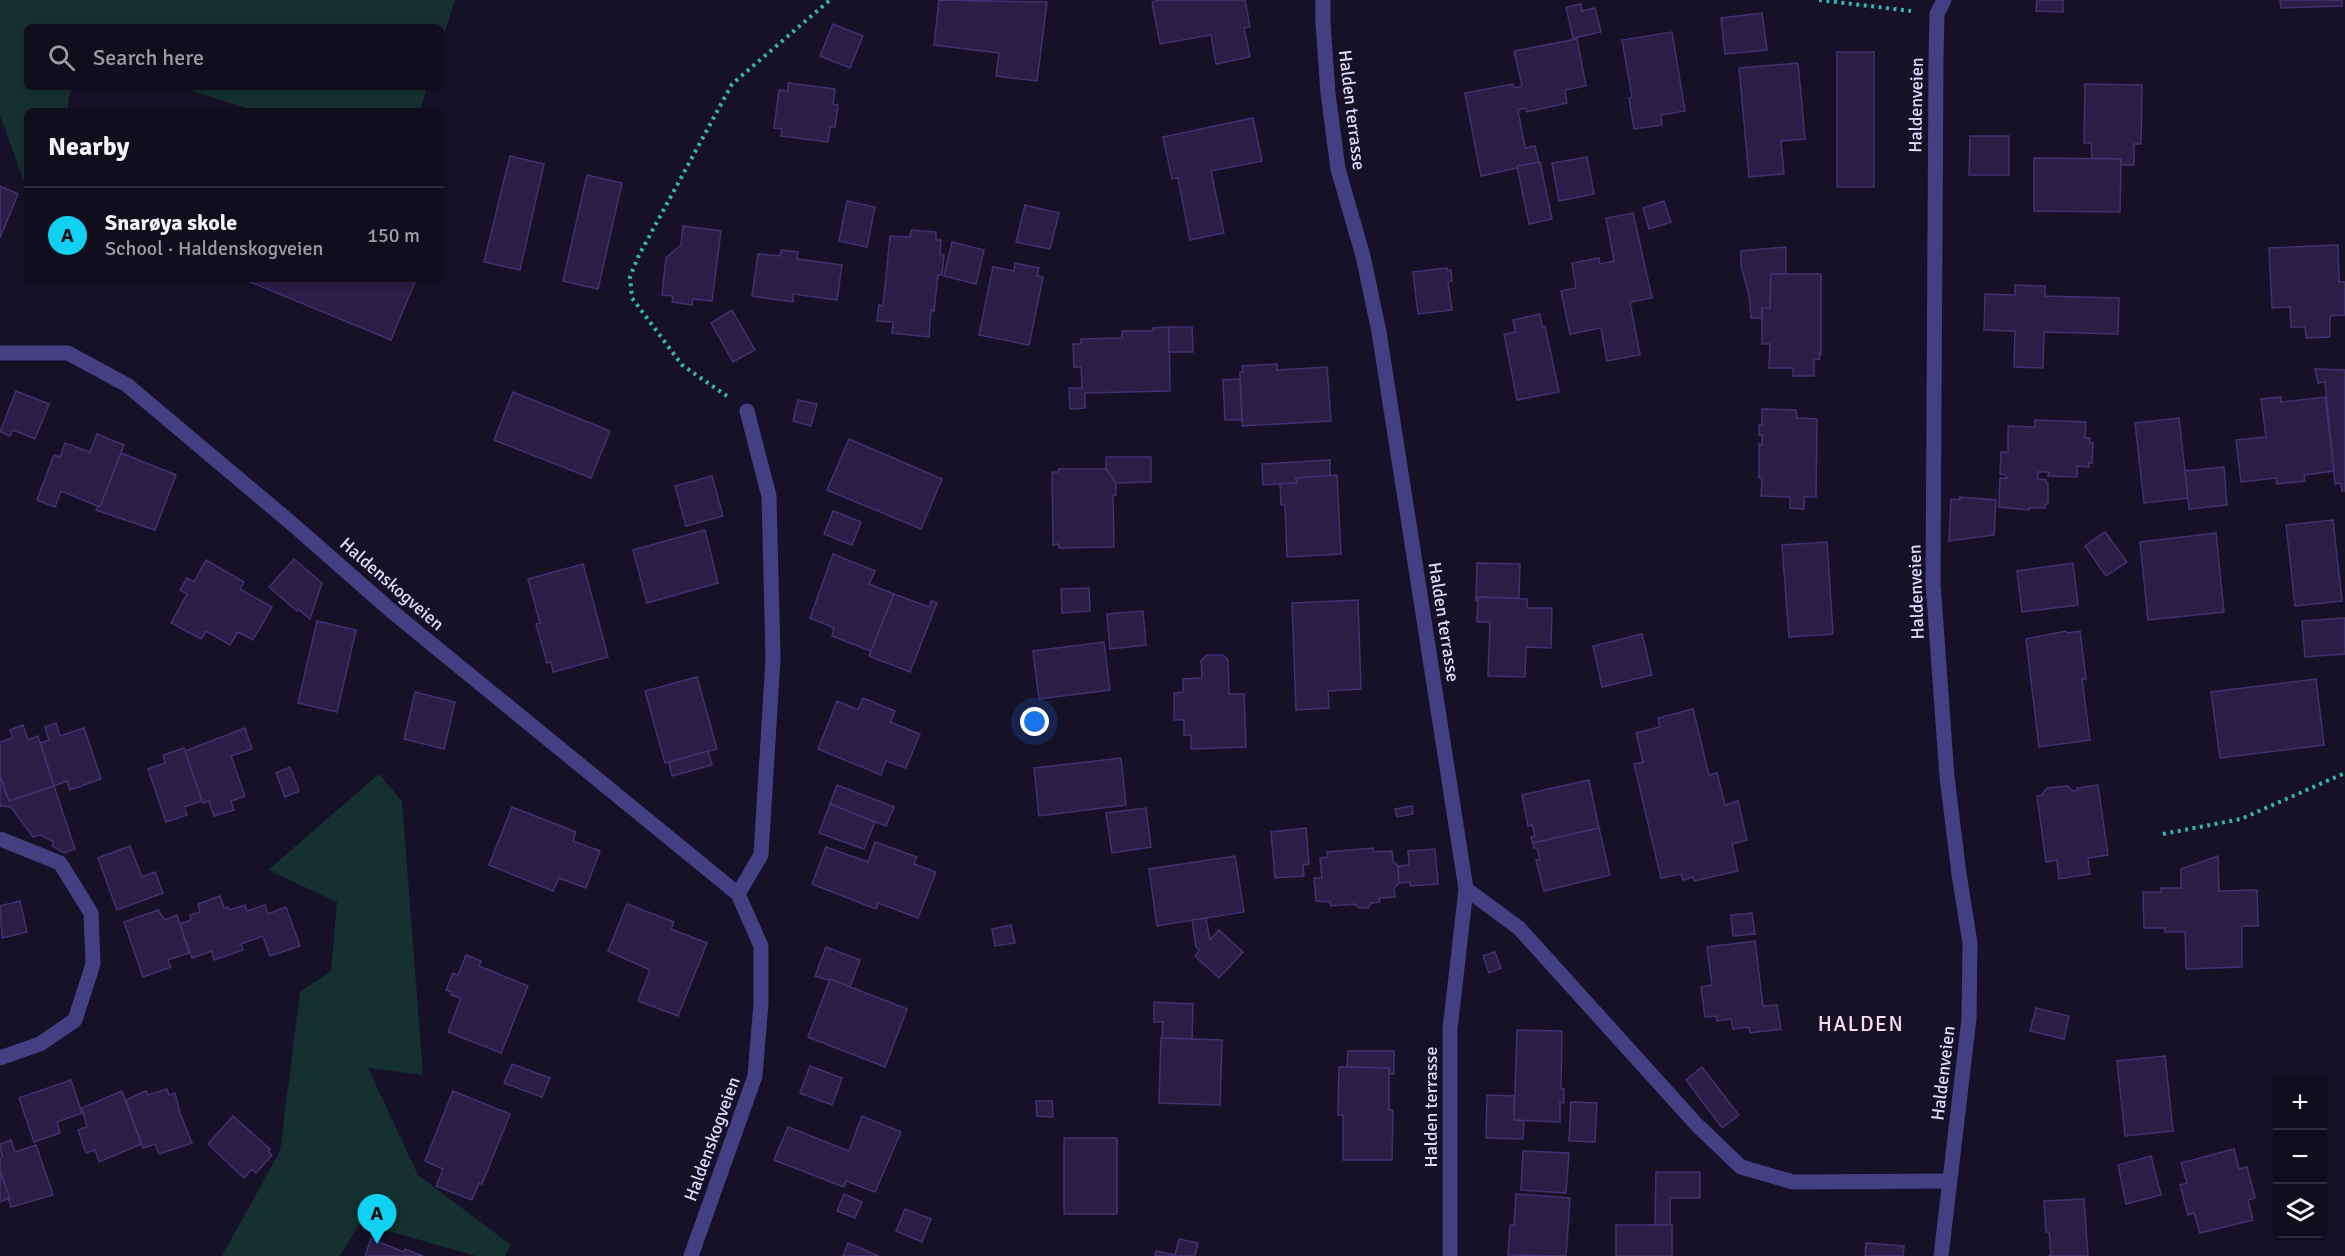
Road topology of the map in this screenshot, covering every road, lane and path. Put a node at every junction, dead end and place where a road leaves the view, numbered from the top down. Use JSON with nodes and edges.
{"nodes":[{"id":1,"x":830,"y":0,"type":"edge"},
{"id":2,"x":1323,"y":0,"type":"edge"},
{"id":3,"x":1819,"y":0,"type":"edge"},
{"id":4,"x":1941,"y":7,"type":"edge"},
{"id":5,"x":0,"y":352,"type":"edge"},
{"id":6,"x":747,"y":411,"type":"joint"},
{"id":7,"x":2345,"y":773,"type":"edge"},
{"id":8,"x":2163,"y":834,"type":"dead end"},
{"id":9,"x":0,"y":839,"type":"edge"},
{"id":10,"x":1466,"y":889,"type":"junction"},
{"id":11,"x":738,"y":894,"type":"junction"},
{"id":12,"x":0,"y":1058,"type":"edge"},
{"id":13,"x":1948,"y":1181,"type":"junction"},
{"id":14,"x":691,"y":1256,"type":"edge"},
{"id":15,"x":1450,"y":1256,"type":"edge"},
{"id":16,"x":1941,"y":1256,"type":"edge"}],
"edges":[{"from":1,"to":6,"type":"path"},
{"from":2,"to":10,"type":"street","name":"Halden terrasse"},
{"from":3,"to":4,"type":"path"},
{"from":4,"to":13,"type":"street","name":"Haldenveien"},
{"from":5,"to":11,"type":"street","name":"Haldenskogveien"},
{"from":6,"to":11,"type":"street"},
{"from":7,"to":8,"type":"path"},
{"from":9,"to":12,"type":"street"},
{"from":10,"to":13,"type":"street"},
{"from":10,"to":15,"type":"street","name":"Halden terrasse"},
{"from":11,"to":14,"type":"street","name":"Haldenskogveien"},
{"from":13,"to":16,"type":"street","name":"Haldenveien"}]}
